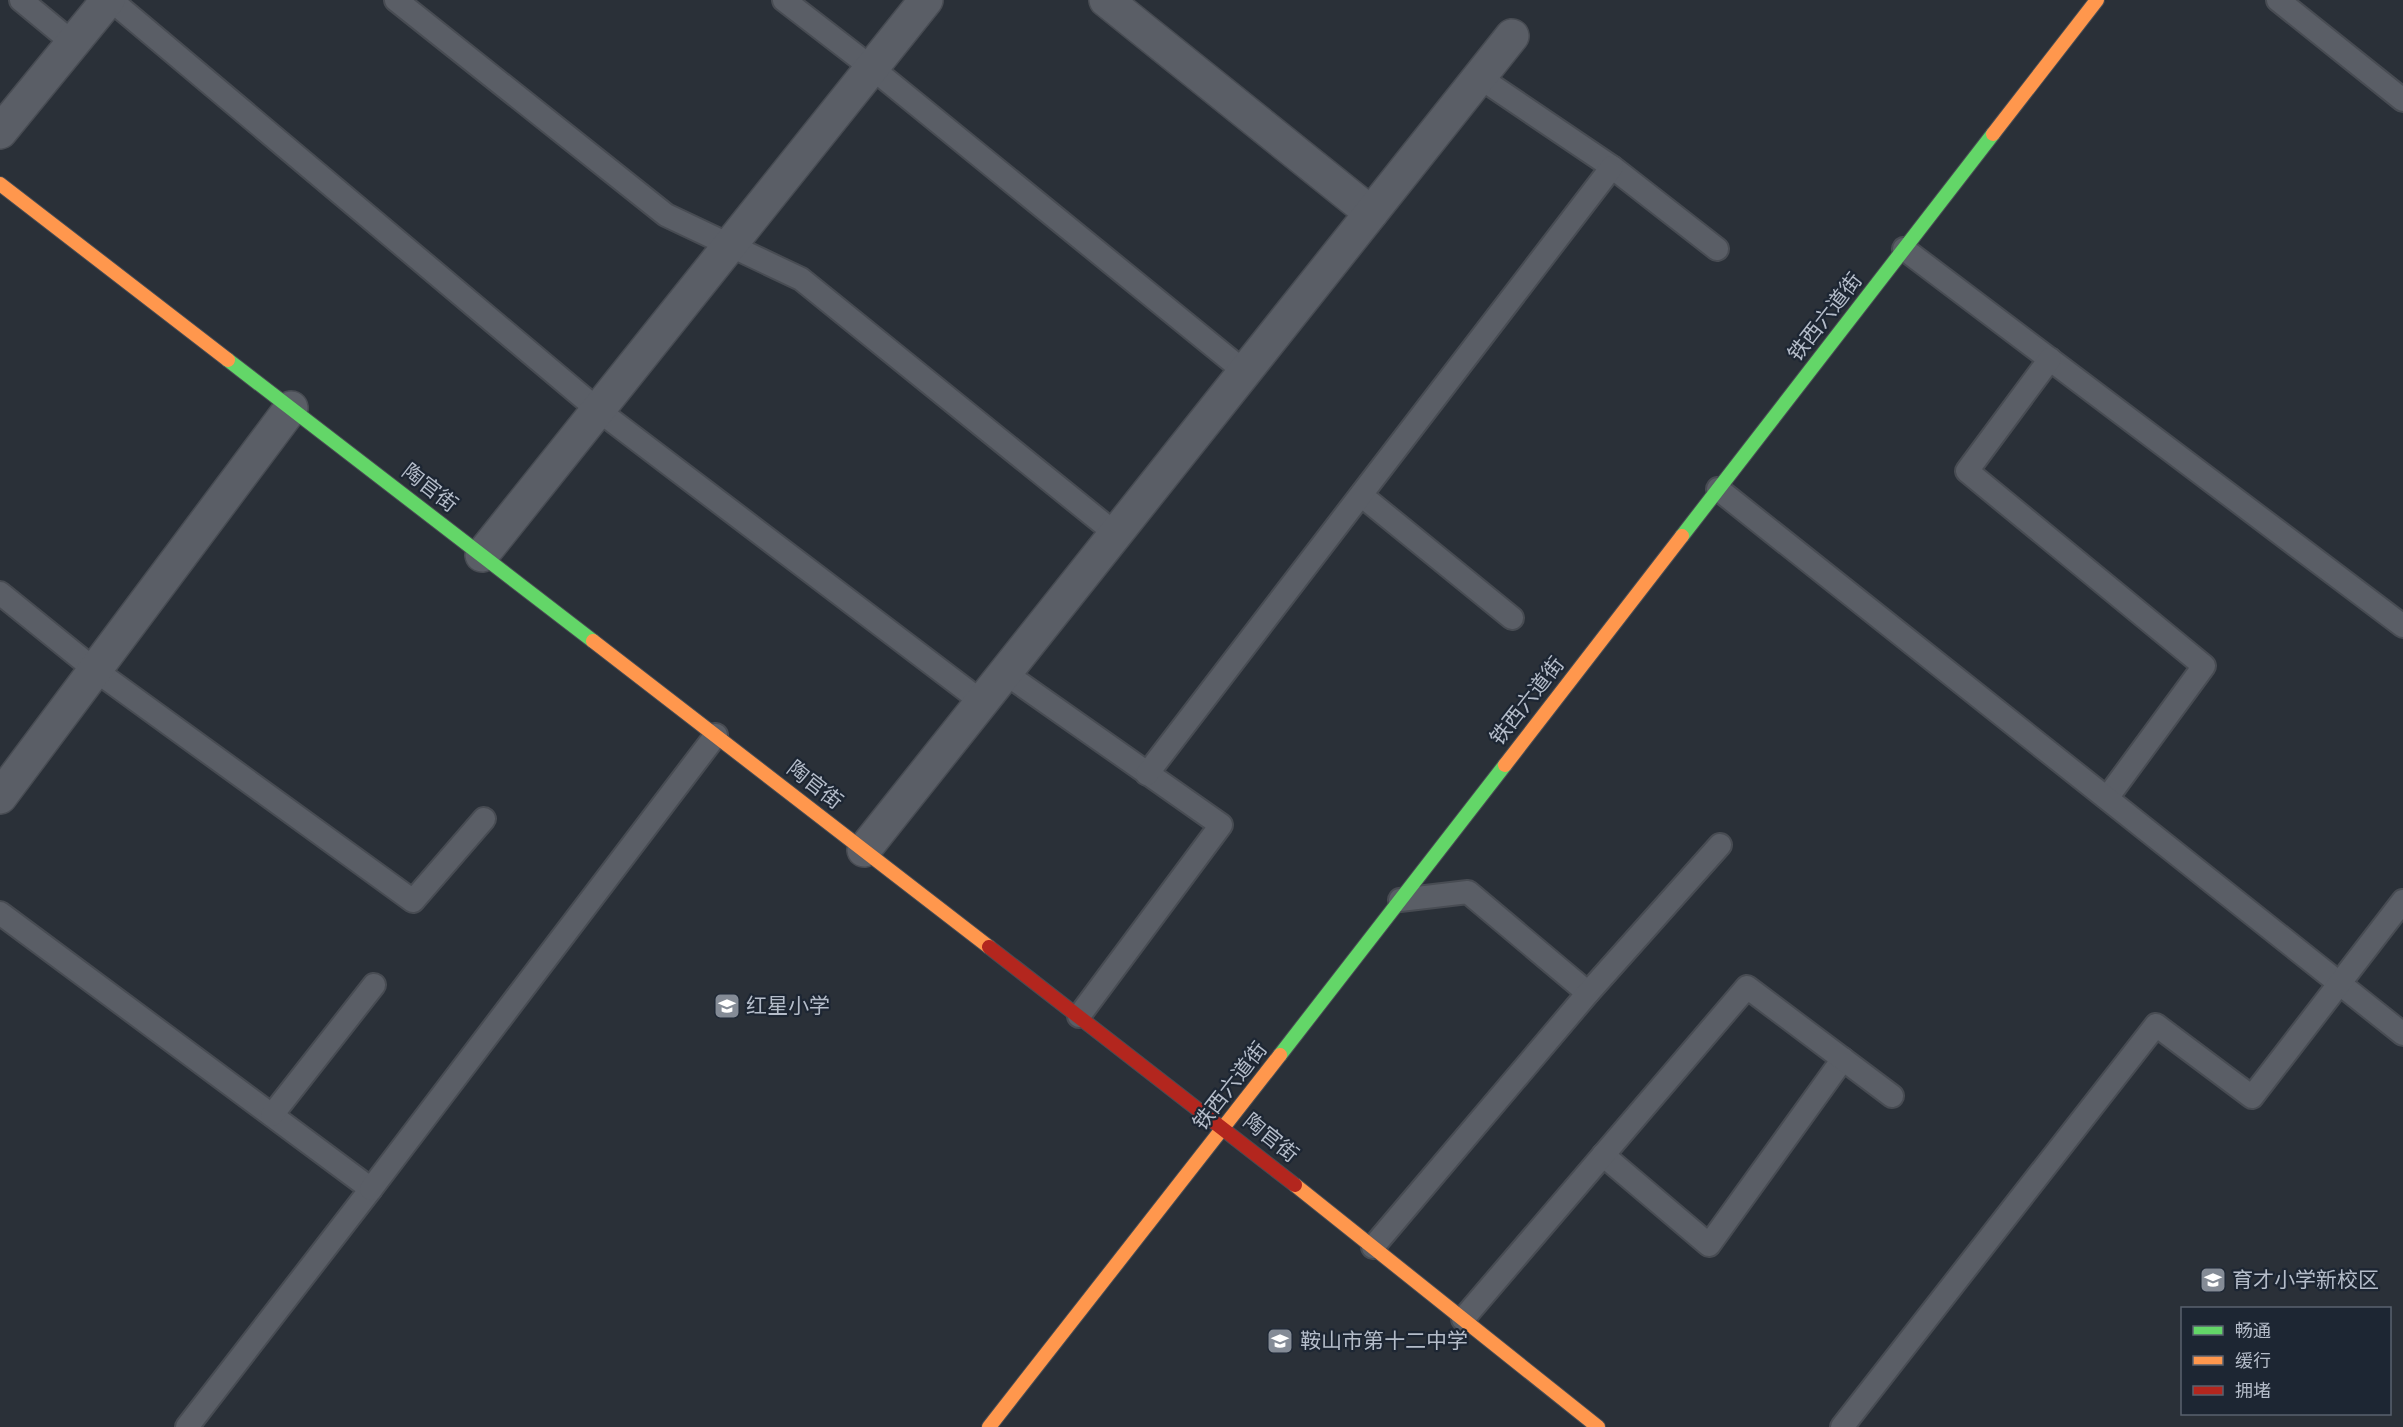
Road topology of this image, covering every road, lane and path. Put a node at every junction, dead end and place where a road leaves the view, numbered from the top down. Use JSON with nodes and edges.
{"nodes":[{"id":1,"x":21,"y":0,"type":"edge"},
{"id":2,"x":110,"y":0,"type":"edge"},
{"id":3,"x":396,"y":0,"type":"edge"},
{"id":4,"x":784,"y":0,"type":"edge"},
{"id":5,"x":926,"y":0,"type":"edge"},
{"id":6,"x":1106,"y":0,"type":"edge"},
{"id":7,"x":2097,"y":0,"type":"edge"},
{"id":8,"x":2278,"y":0,"type":"edge"},
{"id":9,"x":1512,"y":36,"type":"dead end"},
{"id":10,"x":73,"y":43,"type":"junction"},
{"id":11,"x":872,"y":68,"type":"junction"},
{"id":12,"x":1479,"y":77,"type":"junction"},
{"id":13,"x":2403,"y":100,"type":"edge"},
{"id":14,"x":0,"y":132,"type":"edge"},
{"id":15,"x":1612,"y":167,"type":"junction"},
{"id":16,"x":0,"y":184,"type":"edge"},
{"id":17,"x":1371,"y":213,"type":"junction"},
{"id":18,"x":729,"y":246,"type":"junction"},
{"id":19,"x":1718,"y":249,"type":"dead end"},
{"id":20,"x":1904,"y":249,"type":"junction"},
{"id":21,"x":2050,"y":359,"type":"junction"},
{"id":22,"x":1245,"y":372,"type":"junction"},
{"id":23,"x":291,"y":408,"type":"junction"},
{"id":24,"x":597,"y":410,"type":"junction"},
{"id":25,"x":1718,"y":489,"type":"junction"},
{"id":26,"x":1361,"y":495,"type":"junction"},
{"id":27,"x":1116,"y":534,"type":"junction"},
{"id":28,"x":482,"y":555,"type":"junction"},
{"id":29,"x":0,"y":593,"type":"edge"},
{"id":30,"x":1512,"y":618,"type":"dead end"},
{"id":31,"x":2403,"y":626,"type":"edge"},
{"id":32,"x":95,"y":670,"type":"junction"},
{"id":33,"x":1005,"y":673,"type":"junction"},
{"id":34,"x":982,"y":702,"type":"junction"},
{"id":35,"x":716,"y":735,"type":"junction"},
{"id":36,"x":1148,"y":774,"type":"junction"},
{"id":37,"x":4,"y":785,"type":"edge"},
{"id":38,"x":2107,"y":798,"type":"junction"},
{"id":39,"x":484,"y":819,"type":"dead end"},
{"id":40,"x":1720,"y":845,"type":"dead end"},
{"id":41,"x":864,"y":850,"type":"junction"},
{"id":42,"x":1400,"y":900,"type":"junction"},
{"id":43,"x":2403,"y":901,"type":"edge"},
{"id":44,"x":0,"y":913,"type":"edge"},
{"id":45,"x":2339,"y":983,"type":"junction"},
{"id":46,"x":374,"y":985,"type":"dead end"},
{"id":47,"x":1588,"y":993,"type":"junction"},
{"id":48,"x":1079,"y":1016,"type":"junction"},
{"id":49,"x":2403,"y":1034,"type":"edge"},
{"id":50,"x":1843,"y":1059,"type":"junction"},
{"id":51,"x":1892,"y":1096,"type":"dead end"},
{"id":52,"x":272,"y":1115,"type":"junction"},
{"id":53,"x":1224,"y":1128,"type":"junction"},
{"id":54,"x":1603,"y":1155,"type":"junction"},
{"id":55,"x":371,"y":1189,"type":"junction"},
{"id":56,"x":1373,"y":1247,"type":"junction"},
{"id":57,"x":1463,"y":1319,"type":"junction"},
{"id":58,"x":187,"y":1427,"type":"edge"},
{"id":59,"x":989,"y":1427,"type":"edge"},
{"id":60,"x":1598,"y":1427,"type":"edge"},
{"id":61,"x":1842,"y":1427,"type":"edge"}],
"edges":[{"from":1,"to":10,"type":"lane"},
{"from":2,"to":10,"type":"street"},
{"from":2,"to":24,"type":"lane"},
{"from":3,"to":18,"type":"lane"},
{"from":4,"to":11,"type":"lane"},
{"from":5,"to":11,"type":"street"},
{"from":6,"to":17,"type":"street"},
{"from":7,"to":20,"type":"street","name":"铁西六道街"},
{"from":8,"to":13,"type":"lane"},
{"from":9,"to":12,"type":"street"},
{"from":10,"to":14,"type":"street"},
{"from":11,"to":18,"type":"street"},
{"from":11,"to":22,"type":"lane"},
{"from":12,"to":15,"type":"lane"},
{"from":12,"to":17,"type":"street"},
{"from":15,"to":19,"type":"lane"},
{"from":15,"to":26,"type":"lane"},
{"from":16,"to":23,"type":"street","name":"陶官街"},
{"from":17,"to":22,"type":"street"},
{"from":18,"to":24,"type":"street"},
{"from":18,"to":27,"type":"lane"},
{"from":20,"to":21,"type":"lane"},
{"from":20,"to":25,"type":"street","name":"铁西六道街"},
{"from":21,"to":31,"type":"lane"},
{"from":21,"to":38,"type":"lane"},
{"from":22,"to":27,"type":"street"},
{"from":23,"to":28,"type":"street","name":"陶官街"},
{"from":23,"to":32,"type":"street"},
{"from":24,"to":28,"type":"street"},
{"from":24,"to":34,"type":"lane"},
{"from":25,"to":38,"type":"lane"},
{"from":25,"to":42,"type":"street","name":"铁西六道街"},
{"from":26,"to":30,"type":"lane"},
{"from":26,"to":36,"type":"lane"},
{"from":27,"to":33,"type":"street"},
{"from":28,"to":35,"type":"street","name":"陶官街"},
{"from":29,"to":32,"type":"lane"},
{"from":32,"to":37,"type":"street"},
{"from":32,"to":39,"type":"lane"},
{"from":33,"to":34,"type":"street"},
{"from":33,"to":36,"type":"lane"},
{"from":34,"to":41,"type":"street"},
{"from":35,"to":41,"type":"street","name":"陶官街"},
{"from":35,"to":55,"type":"lane"},
{"from":36,"to":48,"type":"lane"},
{"from":38,"to":45,"type":"lane"},
{"from":40,"to":47,"type":"lane"},
{"from":41,"to":48,"type":"street","name":"陶官街"},
{"from":42,"to":47,"type":"lane"},
{"from":42,"to":53,"type":"street","name":"铁西六道街"},
{"from":43,"to":45,"type":"lane"},
{"from":44,"to":52,"type":"lane"},
{"from":45,"to":49,"type":"lane"},
{"from":45,"to":61,"type":"lane"},
{"from":46,"to":52,"type":"lane"},
{"from":47,"to":56,"type":"lane"},
{"from":48,"to":53,"type":"street","name":"陶官街"},
{"from":50,"to":51,"type":"lane"},
{"from":50,"to":54,"type":"lane"},
{"from":50,"to":54,"type":"lane"},
{"from":52,"to":55,"type":"lane"},
{"from":53,"to":56,"type":"street","name":"陶官街"},
{"from":53,"to":59,"type":"street","name":"铁西六道街"},
{"from":54,"to":57,"type":"lane"},
{"from":55,"to":58,"type":"lane"},
{"from":56,"to":57,"type":"street","name":"陶官街"},
{"from":57,"to":60,"type":"street","name":"陶官街"}]}
